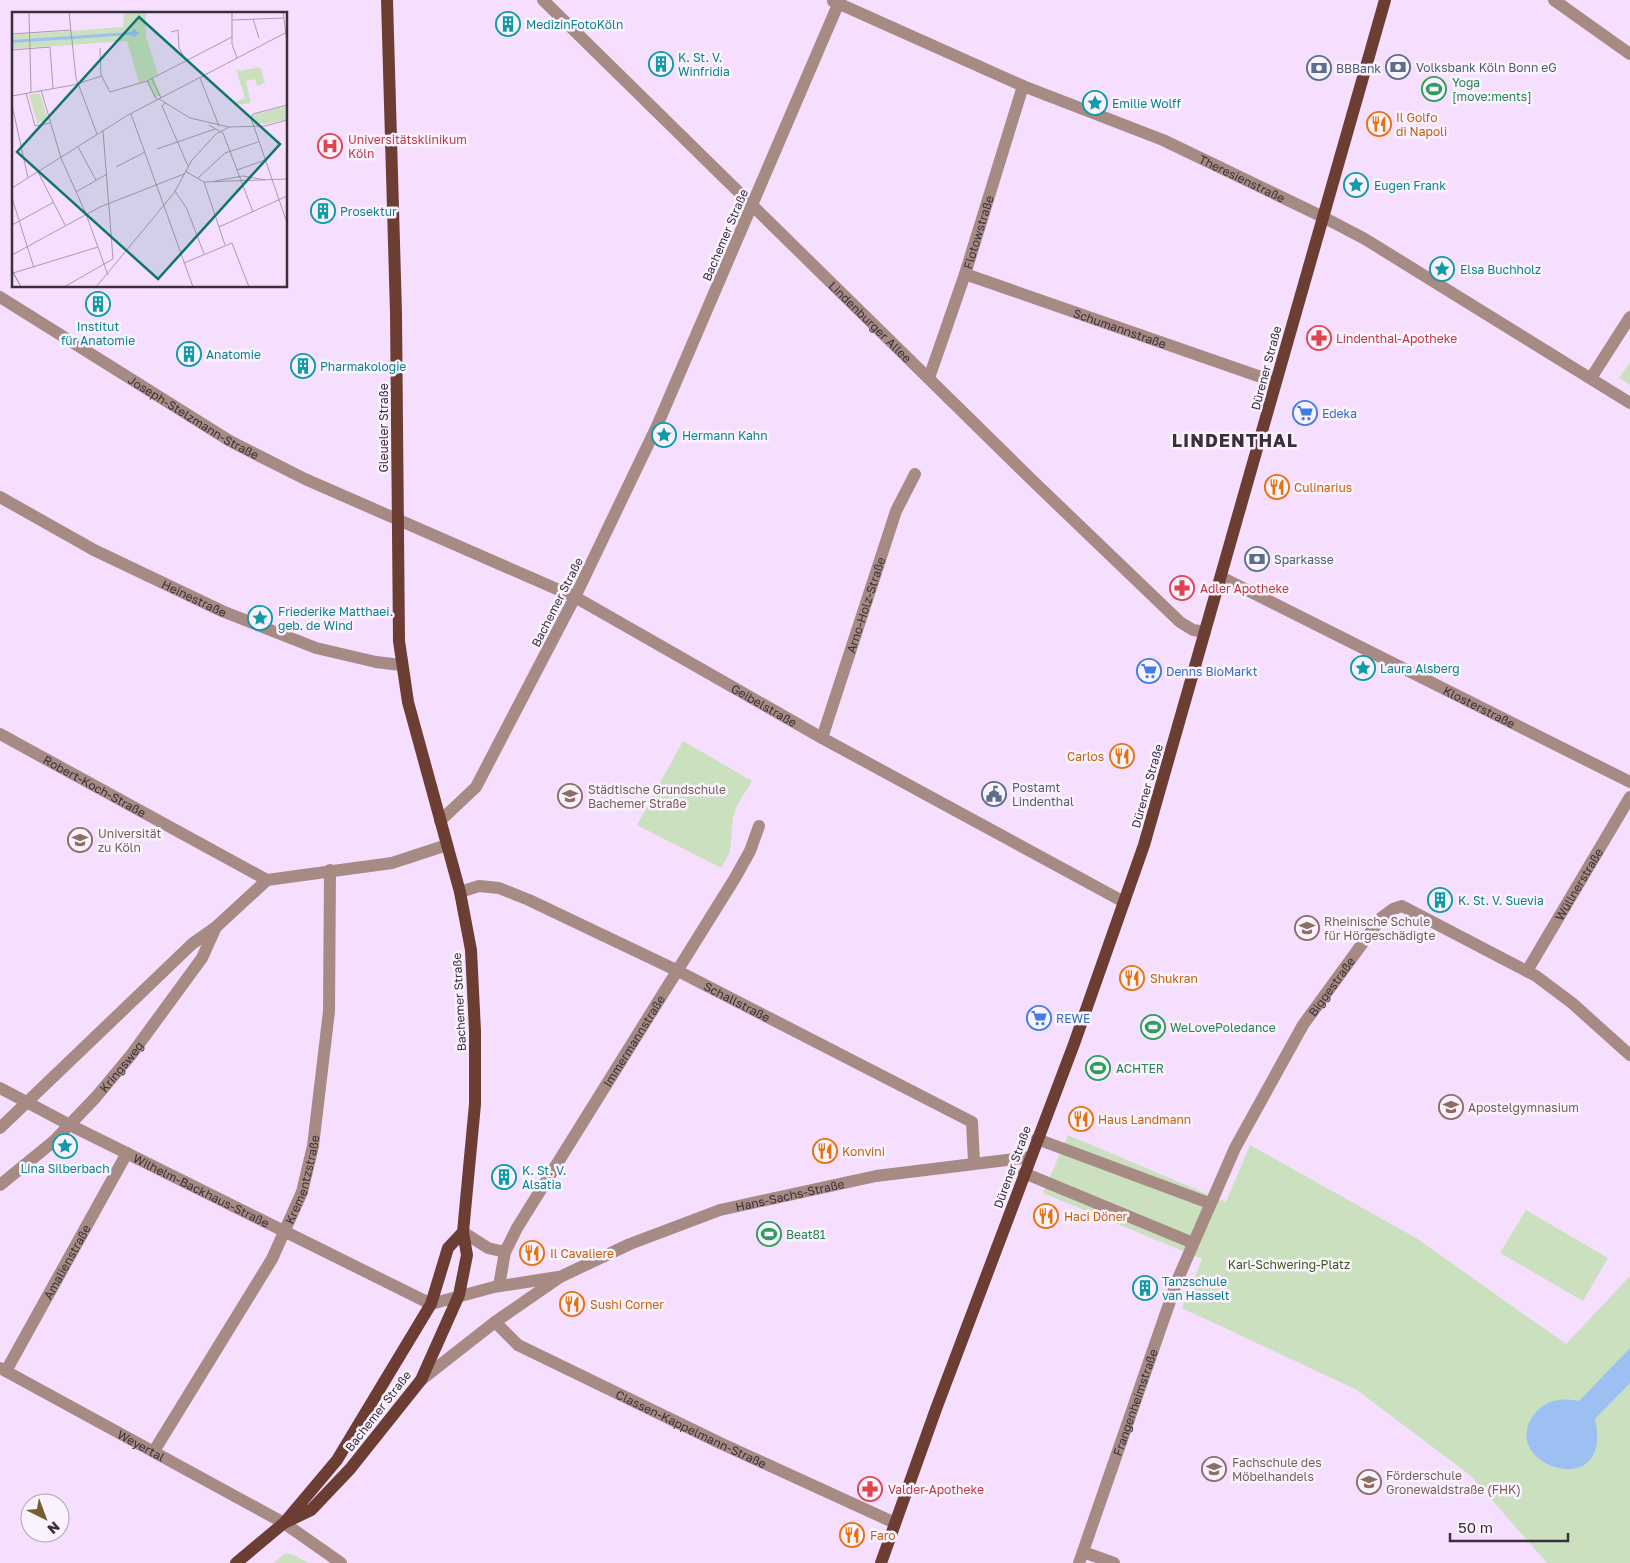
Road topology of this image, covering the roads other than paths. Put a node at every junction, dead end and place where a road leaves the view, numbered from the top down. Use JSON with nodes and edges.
{"nodes":[{"id":1,"x":387,"y":0,"type":"edge"},
{"id":2,"x":543,"y":0,"type":"edge"},
{"id":3,"x":1385,"y":0,"type":"edge"},
{"id":4,"x":1554,"y":0,"type":"edge"},
{"id":5,"x":836,"y":1,"type":"edge"},
{"id":6,"x":1630,"y":54,"type":"edge"},
{"id":7,"x":1023,"y":86,"type":"junction"},
{"id":8,"x":752,"y":204,"type":"junction"},
{"id":9,"x":1323,"y":217,"type":"junction"},
{"id":10,"x":965,"y":274,"type":"junction"},
{"id":11,"x":0,"y":297,"type":"edge"},
{"id":12,"x":1630,"y":317,"type":"edge"},
{"id":13,"x":929,"y":378,"type":"junction"},
{"id":14,"x":1591,"y":378,"type":"junction"},
{"id":15,"x":1276,"y":382,"type":"junction"},
{"id":16,"x":1630,"y":403,"type":"edge"},
{"id":17,"x":915,"y":474,"type":"dead end"},
{"id":18,"x":0,"y":497,"type":"edge"},
{"id":19,"x":397,"y":518,"type":"junction"},
{"id":20,"x":1221,"y":577,"type":"junction"},
{"id":21,"x":575,"y":598,"type":"junction"},
{"id":22,"x":1205,"y":632,"type":"junction"},
{"id":23,"x":401,"y":665,"type":"junction"},
{"id":24,"x":0,"y":734,"type":"edge"},
{"id":25,"x":822,"y":738,"type":"junction"},
{"id":26,"x":1630,"y":782,"type":"edge"},
{"id":27,"x":1630,"y":797,"type":"edge"},
{"id":28,"x":440,"y":821,"type":"junction"},
{"id":29,"x":759,"y":826,"type":"dead end"},
{"id":30,"x":447,"y":845,"type":"junction"},
{"id":31,"x":330,"y":870,"type":"junction"},
{"id":32,"x":267,"y":880,"type":"junction"},
{"id":33,"x":460,"y":892,"type":"junction"},
{"id":34,"x":1124,"y":902,"type":"junction"},
{"id":35,"x":216,"y":927,"type":"junction"},
{"id":36,"x":676,"y":970,"type":"junction"},
{"id":37,"x":1526,"y":971,"type":"junction"},
{"id":38,"x":1630,"y":1055,"type":"edge"},
{"id":39,"x":0,"y":1088,"type":"edge"},
{"id":40,"x":26,"y":1102,"type":"junction"},
{"id":41,"x":70,"y":1125,"type":"junction"},
{"id":42,"x":0,"y":1128,"type":"edge"},
{"id":43,"x":1037,"y":1139,"type":"junction"},
{"id":44,"x":127,"y":1153,"type":"junction"},
{"id":45,"x":1030,"y":1156,"type":"junction"},
{"id":46,"x":974,"y":1162,"type":"junction"},
{"id":47,"x":1024,"y":1173,"type":"junction"},
{"id":48,"x":0,"y":1185,"type":"edge"},
{"id":49,"x":1209,"y":1204,"type":"junction"},
{"id":50,"x":286,"y":1231,"type":"junction"},
{"id":51,"x":463,"y":1232,"type":"junction"},
{"id":52,"x":1193,"y":1243,"type":"junction"},
{"id":53,"x":505,"y":1252,"type":"junction"},
{"id":54,"x":560,"y":1277,"type":"junction"},
{"id":55,"x":499,"y":1286,"type":"junction"},
{"id":56,"x":459,"y":1296,"type":"junction"},
{"id":57,"x":432,"y":1304,"type":"junction"},
{"id":58,"x":495,"y":1322,"type":"junction"},
{"id":59,"x":3,"y":1369,"type":"edge"},
{"id":60,"x":421,"y":1380,"type":"junction"},
{"id":61,"x":154,"y":1452,"type":"junction"},
{"id":62,"x":284,"y":1523,"type":"junction"},
{"id":63,"x":895,"y":1523,"type":"junction"},
{"id":64,"x":1081,"y":1558,"type":"edge"},
{"id":65,"x":236,"y":1563,"type":"edge"},
{"id":66,"x":341,"y":1563,"type":"edge"},
{"id":67,"x":882,"y":1563,"type":"edge"},
{"id":68,"x":1114,"y":1563,"type":"edge"}],
"edges":[{"from":1,"to":19,"type":"main road","name":"Gleueler Straße"},
{"from":2,"to":8,"type":"street","name":"Lindenburger Allee"},
{"from":3,"to":9,"type":"main road","name":"Dürener Straße"},
{"from":4,"to":6,"type":"street"},
{"from":5,"to":7,"type":"street","name":"Theresienstraße"},
{"from":5,"to":8,"type":"street","name":"Bachemer Straße"},
{"from":7,"to":9,"type":"street","name":"Theresienstraße"},
{"from":7,"to":10,"type":"street","name":"Flotowstraße"},
{"from":8,"to":13,"type":"street","name":"Lindenburger Allee"},
{"from":8,"to":21,"type":"street","name":"Bachemer Straße"},
{"from":9,"to":14,"type":"street","name":"Theresienstraße"},
{"from":9,"to":15,"type":"main road","name":"Dürener Straße"},
{"from":10,"to":13,"type":"street","name":"Flotowstraße"},
{"from":10,"to":15,"type":"street","name":"Schumannstraße"},
{"from":11,"to":19,"type":"street","name":"Joseph-Stelzmann-Straße"},
{"from":12,"to":14,"type":"street"},
{"from":13,"to":22,"type":"street","name":"Lindenburger Allee"},
{"from":14,"to":16,"type":"street","name":"Theresienstraße"},
{"from":15,"to":20,"type":"main road","name":"Dürener Straße"},
{"from":17,"to":25,"type":"street","name":"Arno-Holz-Straße"},
{"from":18,"to":23,"type":"street","name":"Heinestraße"},
{"from":19,"to":21,"type":"street","name":"Geibelstraße"},
{"from":19,"to":23,"type":"main road","name":"Gleueler Straße"},
{"from":20,"to":22,"type":"main road","name":"Dürener Straße"},
{"from":20,"to":26,"type":"street","name":"Klosterstraße"},
{"from":21,"to":25,"type":"street","name":"Geibelstraße"},
{"from":21,"to":28,"type":"street","name":"Bachemer Straße"},
{"from":22,"to":34,"type":"main road","name":"Dürener Straße"},
{"from":23,"to":28,"type":"main road","name":"Gleueler Straße"},
{"from":24,"to":32,"type":"street","name":"Robert-Koch-Straße"},
{"from":25,"to":34,"type":"street","name":"Geibelstraße"},
{"from":27,"to":37,"type":"street","name":"Wüllnerstraße"},
{"from":28,"to":30,"type":"main road","name":"Bachemer Straße"},
{"from":29,"to":36,"type":"street","name":"Immermannstraße"},
{"from":30,"to":31,"type":"street"},
{"from":30,"to":33,"type":"main road","name":"Bachemer Straße"},
{"from":31,"to":32,"type":"street"},
{"from":31,"to":50,"type":"street","name":"Krementzstraße"},
{"from":32,"to":35,"type":"street","name":"Kringsweg"},
{"from":33,"to":36,"type":"street","name":"Schallstraße"},
{"from":33,"to":51,"type":"main road","name":"Bachemer Straße"},
{"from":34,"to":43,"type":"main road","name":"Dürener Straße"},
{"from":35,"to":40,"type":"street","name":"Kringsweg"},
{"from":35,"to":41,"type":"street","name":"Kringsweg"},
{"from":36,"to":46,"type":"street","name":"Schallstraße"},
{"from":36,"to":53,"type":"street","name":"Immermannstraße"},
{"from":37,"to":38,"type":"street","name":"Biggestraße"},
{"from":37,"to":49,"type":"street","name":"Biggestraße"},
{"from":39,"to":40,"type":"street","name":"Wilhelm-Backhaus-Straße"},
{"from":40,"to":41,"type":"street","name":"Wilhelm-Backhaus-Straße"},
{"from":40,"to":42,"type":"street","name":"Kringsweg"},
{"from":41,"to":44,"type":"street","name":"Wilhelm-Backhaus-Straße"},
{"from":41,"to":48,"type":"street","name":"Kringsweg"},
{"from":43,"to":45,"type":"main road","name":"Dürener Straße"},
{"from":43,"to":49,"type":"street"},
{"from":44,"to":50,"type":"street","name":"Wilhelm-Backhaus-Straße"},
{"from":44,"to":59,"type":"street","name":"Amalienstraße"},
{"from":45,"to":46,"type":"street","name":"Hans-Sachs-Straße"},
{"from":45,"to":47,"type":"main road","name":"Dürener Straße"},
{"from":46,"to":54,"type":"street","name":"Hans-Sachs-Straße"},
{"from":47,"to":52,"type":"street"},
{"from":47,"to":63,"type":"main road","name":"Dürener Straße"},
{"from":49,"to":52,"type":"street","name":"Biggestraße"},
{"from":50,"to":57,"type":"street","name":"Wilhelm-Backhaus-Straße"},
{"from":50,"to":61,"type":"street","name":"Krementzstraße"},
{"from":51,"to":53,"type":"street"},
{"from":51,"to":56,"type":"main road","name":"Bachemer Straße"},
{"from":51,"to":57,"type":"main road","name":"Bachemer Straße"},
{"from":52,"to":64,"type":"street","name":"Frangenheimstraße"},
{"from":53,"to":55,"type":"street","name":"Immermannstraße"},
{"from":54,"to":55,"type":"street","name":"Hans-Sachs-Straße"},
{"from":54,"to":58,"type":"street","name":"Hans-Sachs-Straße"},
{"from":55,"to":56,"type":"street","name":"Hans-Sachs-Straße"},
{"from":56,"to":57,"type":"street","name":"Hans-Sachs-Straße"},
{"from":56,"to":60,"type":"main road","name":"Bachemer Straße"},
{"from":57,"to":62,"type":"main road","name":"Bachemer Straße"},
{"from":58,"to":60,"type":"street","name":"Hans-Sachs-Straße"},
{"from":58,"to":63,"type":"street","name":"Classen-Kappelmann-Straße"},
{"from":59,"to":61,"type":"street","name":"Weyertal"},
{"from":60,"to":62,"type":"main road","name":"Bachemer Straße"},
{"from":61,"to":62,"type":"street","name":"Weyertal"},
{"from":62,"to":65,"type":"main road","name":"Bachemer Straße"},
{"from":62,"to":66,"type":"street"},
{"from":63,"to":67,"type":"main road","name":"Dürener Straße"},
{"from":64,"to":68,"type":"street"}]}
